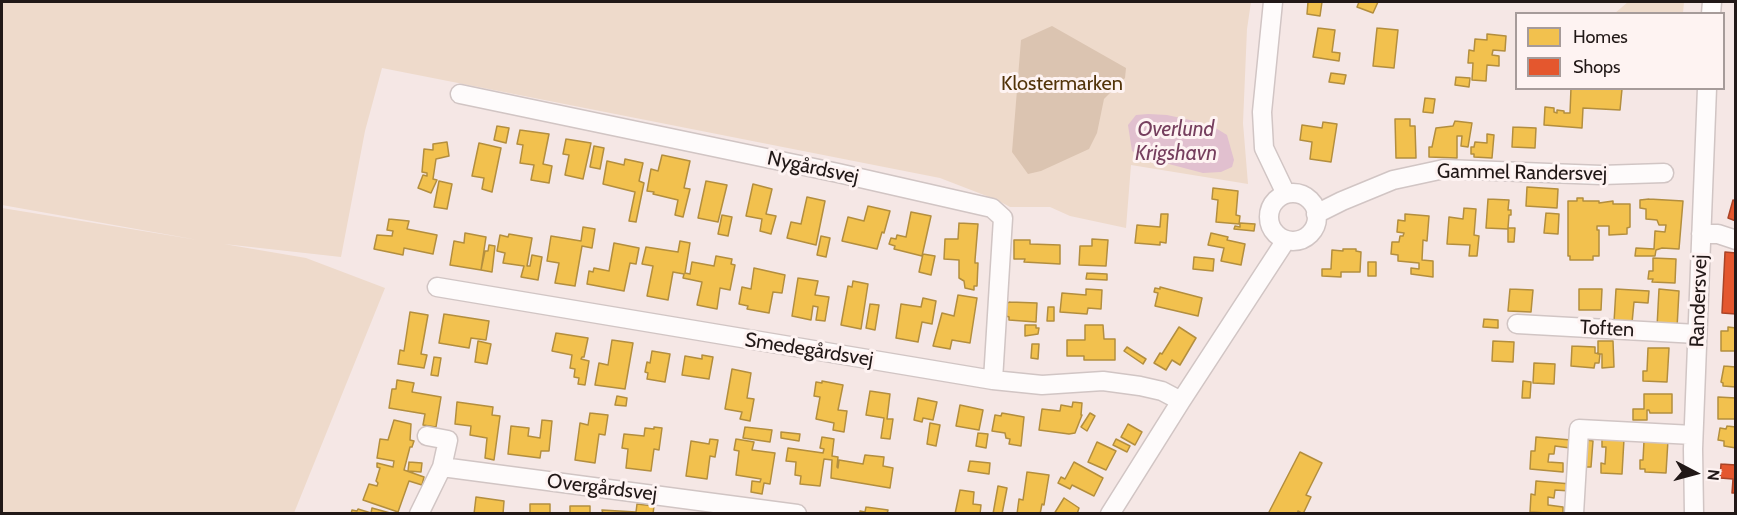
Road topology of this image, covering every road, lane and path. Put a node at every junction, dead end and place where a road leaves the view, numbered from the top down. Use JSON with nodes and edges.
{"nodes":[{"id":1,"x":1273,"y":2,"type":"edge"},
{"id":2,"x":1707,"y":90,"type":"edge"},
{"id":3,"x":460,"y":94,"type":"dead end"},
{"id":4,"x":1664,"y":173,"type":"dead end"},
{"id":5,"x":1286,"y":194,"type":"junction"},
{"id":6,"x":1316,"y":214,"type":"junction"},
{"id":7,"x":1701,"y":234,"type":"junction"},
{"id":8,"x":1286,"y":240,"type":"junction"},
{"id":9,"x":1736,"y":240,"type":"edge"},
{"id":10,"x":437,"y":287,"type":"dead end"},
{"id":11,"x":1517,"y":324,"type":"dead end"},
{"id":12,"x":1697,"y":334,"type":"junction"},
{"id":13,"x":993,"y":380,"type":"junction"},
{"id":14,"x":1180,"y":401,"type":"junction"},
{"id":15,"x":1693,"y":435,"type":"junction"},
{"id":16,"x":427,"y":436,"type":"dead end"},
{"id":17,"x":442,"y":467,"type":"junction"},
{"id":18,"x":419,"y":513,"type":"edge"},
{"id":19,"x":798,"y":513,"type":"edge"},
{"id":20,"x":1110,"y":513,"type":"edge"},
{"id":21,"x":1574,"y":513,"type":"edge"},
{"id":22,"x":1694,"y":513,"type":"edge"}],
"edges":[{"from":1,"to":5,"type":"street"},
{"from":2,"to":7,"type":"street","name":"Randersvej"},
{"from":3,"to":13,"type":"street","name":"Nygårdsvej"},
{"from":4,"to":6,"type":"street","name":"Gammel Randersvej"},
{"from":5,"to":6,"type":"street"},
{"from":5,"to":8,"type":"street"},
{"from":6,"to":8,"type":"street"},
{"from":7,"to":9,"type":"street"},
{"from":7,"to":12,"type":"street","name":"Randersvej"},
{"from":8,"to":14,"type":"street"},
{"from":10,"to":13,"type":"street","name":"Smedegårdsvej"},
{"from":11,"to":12,"type":"street","name":"Toften"},
{"from":12,"to":15,"type":"street","name":"Randersvej"},
{"from":13,"to":14,"type":"street","name":"Smedegårdsvej"},
{"from":14,"to":20,"type":"street"},
{"from":15,"to":21,"type":"street"},
{"from":15,"to":22,"type":"street","name":"Randersvej"},
{"from":16,"to":17,"type":"street"},
{"from":17,"to":18,"type":"street"},
{"from":17,"to":19,"type":"street","name":"Overgårdsvej"}]}
